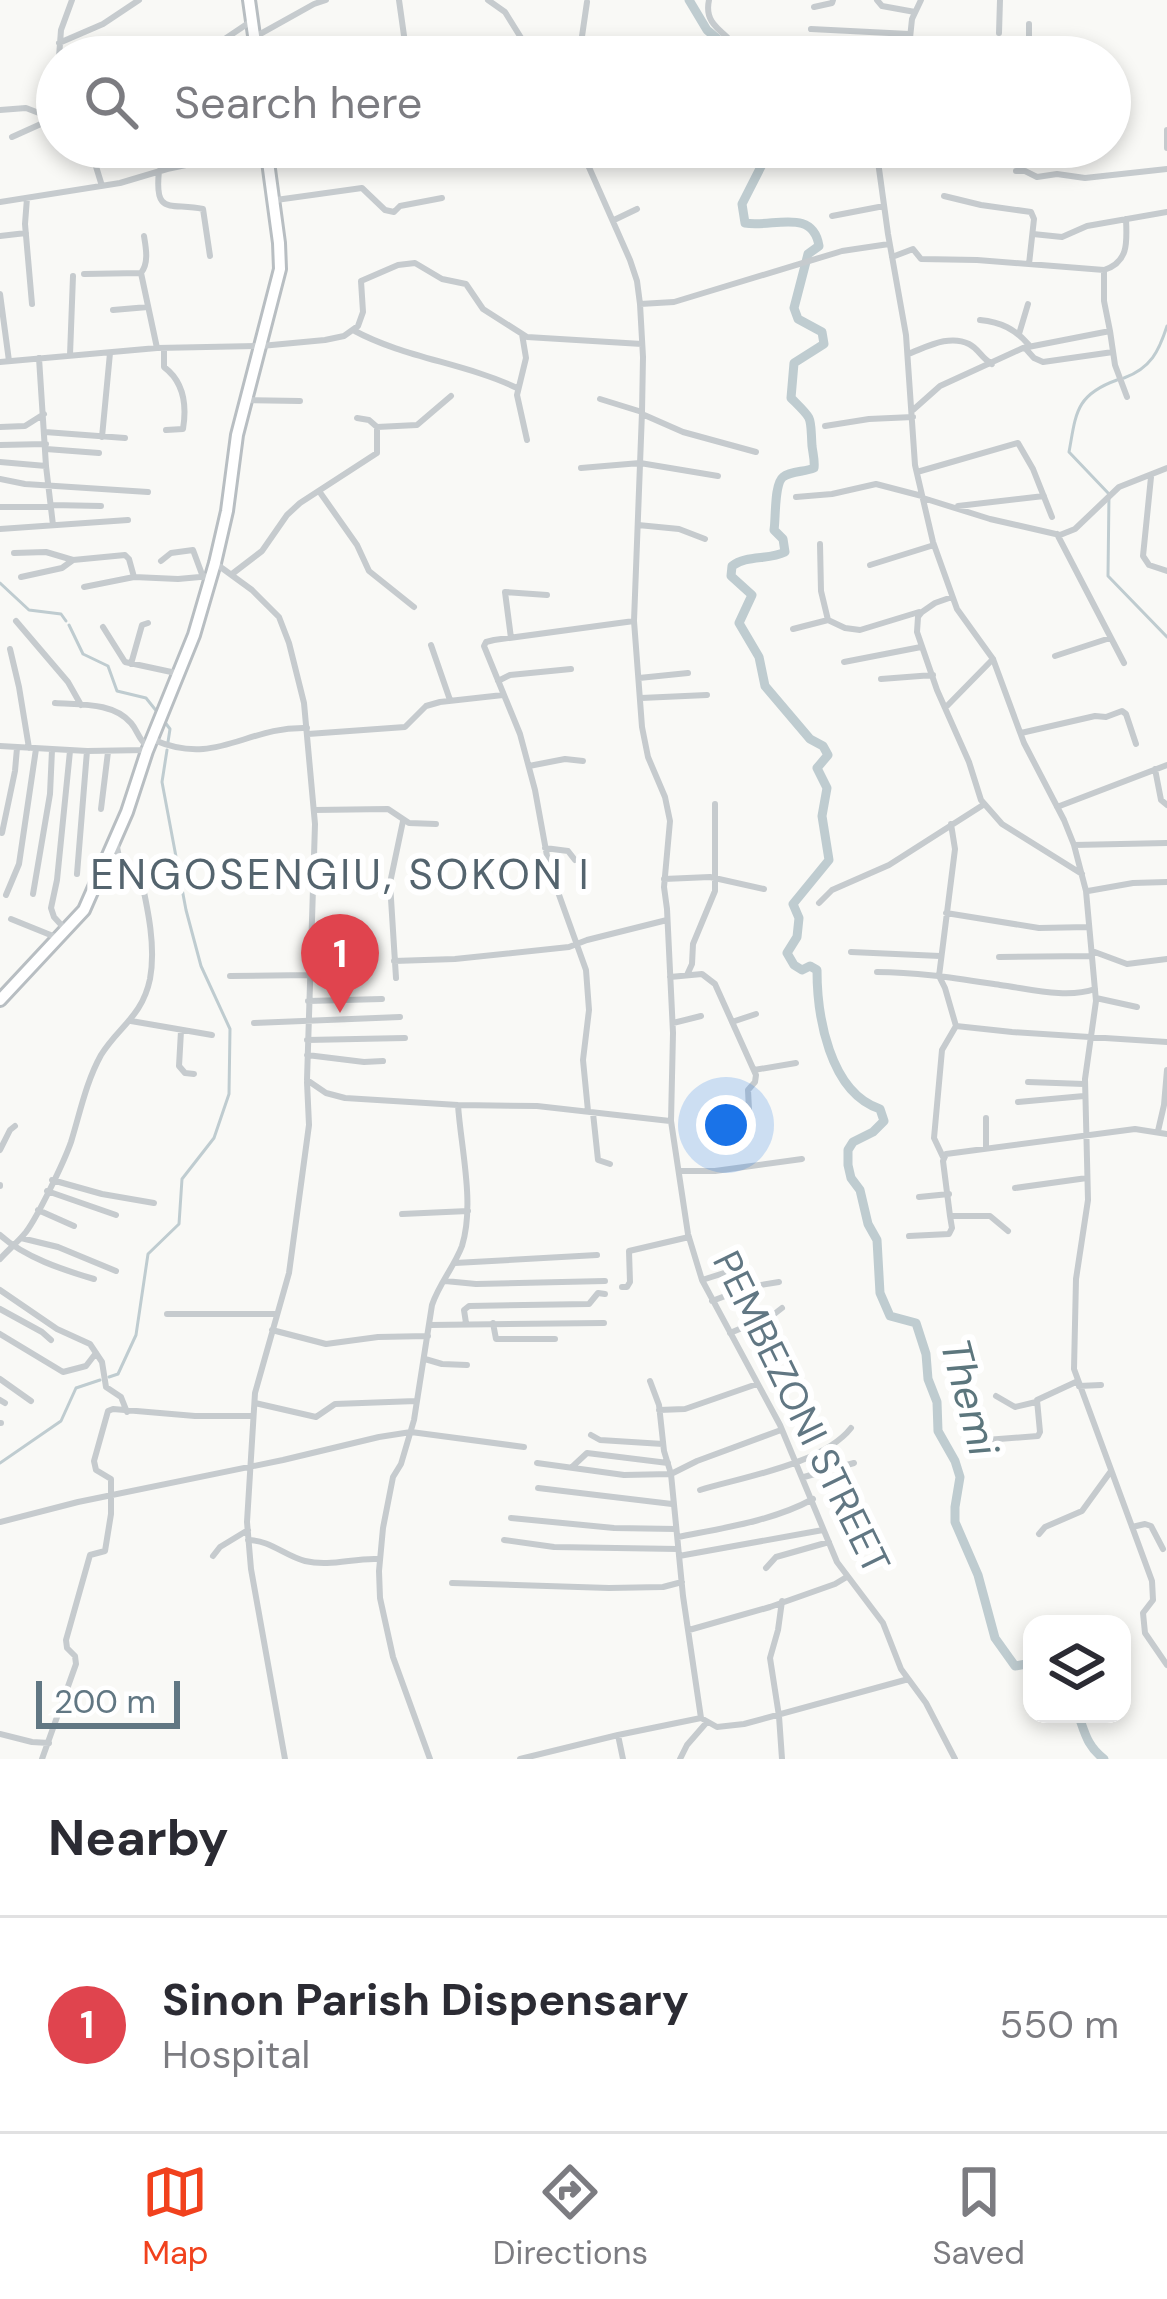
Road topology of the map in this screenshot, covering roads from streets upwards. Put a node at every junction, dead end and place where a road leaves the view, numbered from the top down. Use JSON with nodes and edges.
{"nodes":[{"id":1,"x":73,"y":0,"type":"edge"},
{"id":2,"x":139,"y":0,"type":"edge"},
{"id":3,"x":249,"y":0,"type":"edge"},
{"id":4,"x":326,"y":0,"type":"edge"},
{"id":5,"x":399,"y":0,"type":"edge"},
{"id":6,"x":488,"y":0,"type":"edge"},
{"id":7,"x":709,"y":0,"type":"edge"},
{"id":8,"x":833,"y":0,"type":"edge"},
{"id":9,"x":877,"y":0,"type":"edge"},
{"id":10,"x":921,"y":0,"type":"edge"},
{"id":11,"x":1000,"y":0,"type":"edge"},
{"id":12,"x":587,"y":2,"type":"edge"},
{"id":13,"x":814,"y":7,"type":"dead end"},
{"id":14,"x":915,"y":12,"type":"junction"},
{"id":15,"x":253,"y":20,"type":"junction"},
{"id":16,"x":1029,"y":24,"type":"dead end"},
{"id":17,"x":811,"y":29,"type":"dead end"},
{"id":18,"x":999,"y":33,"type":"dead end"},
{"id":19,"x":909,"y":34,"type":"joint"},
{"id":20,"x":60,"y":36,"type":"edge"},
{"id":21,"x":75,"y":36,"type":"edge"},
{"id":22,"x":229,"y":36,"type":"edge"},
{"id":23,"x":255,"y":36,"type":"edge"},
{"id":24,"x":257,"y":36,"type":"edge"},
{"id":25,"x":403,"y":36,"type":"edge"},
{"id":26,"x":520,"y":36,"type":"edge"},
{"id":27,"x":581,"y":36,"type":"edge"},
{"id":28,"x":726,"y":36,"type":"edge"},
{"id":29,"x":1029,"y":36,"type":"edge"},
{"id":30,"x":0,"y":110,"type":"edge"},
{"id":31,"x":36,"y":112,"type":"edge"},
{"id":32,"x":36,"y":127,"type":"edge"},
{"id":33,"x":1167,"y":130,"type":"edge"},
{"id":34,"x":12,"y":136,"type":"dead end"},
{"id":35,"x":1167,"y":148,"type":"edge"},
{"id":36,"x":96,"y":168,"type":"edge"},
{"id":37,"x":172,"y":168,"type":"edge"},
{"id":38,"x":268,"y":168,"type":"edge"},
{"id":39,"x":590,"y":168,"type":"edge"},
{"id":40,"x":879,"y":168,"type":"edge"},
{"id":41,"x":1167,"y":169,"type":"edge"},
{"id":42,"x":163,"y":170,"type":"junction"},
{"id":43,"x":1016,"y":172,"type":"dead end"},
{"id":44,"x":102,"y":186,"type":"junction"},
{"id":45,"x":944,"y":196,"type":"dead end"},
{"id":46,"x":27,"y":198,"type":"junction"},
{"id":47,"x":442,"y":198,"type":"dead end"},
{"id":48,"x":272,"y":200,"type":"junction"},
{"id":49,"x":0,"y":202,"type":"edge"},
{"id":50,"x":884,"y":206,"type":"junction"},
{"id":51,"x":637,"y":209,"type":"dead end"},
{"id":52,"x":1167,"y":212,"type":"edge"},
{"id":53,"x":832,"y":216,"type":"dead end"},
{"id":54,"x":1126,"y":219,"type":"junction"},
{"id":55,"x":614,"y":220,"type":"junction"},
{"id":56,"x":26,"y":233,"type":"junction"},
{"id":57,"x":1033,"y":234,"type":"junction"},
{"id":58,"x":0,"y":236,"type":"edge"},
{"id":59,"x":144,"y":236,"type":"dead end"},
{"id":60,"x":890,"y":244,"type":"junction"},
{"id":61,"x":210,"y":256,"type":"dead end"},
{"id":62,"x":892,"y":257,"type":"junction"},
{"id":63,"x":1029,"y":264,"type":"junction"},
{"id":64,"x":1104,"y":270,"type":"junction"},
{"id":65,"x":141,"y":273,"type":"junction"},
{"id":66,"x":84,"y":274,"type":"dead end"},
{"id":67,"x":73,"y":276,"type":"dead end"},
{"id":68,"x":0,"y":294,"type":"edge"},
{"id":69,"x":32,"y":304,"type":"dead end"},
{"id":70,"x":640,"y":304,"type":"junction"},
{"id":71,"x":1028,"y":304,"type":"dead end"},
{"id":72,"x":148,"y":307,"type":"junction"},
{"id":73,"x":113,"y":310,"type":"dead end"},
{"id":74,"x":2,"y":315,"type":"edge"},
{"id":75,"x":980,"y":320,"type":"dead end"},
{"id":76,"x":353,"y":330,"type":"junction"},
{"id":77,"x":1110,"y":331,"type":"junction"},
{"id":78,"x":522,"y":334,"type":"junction"},
{"id":79,"x":1019,"y":334,"type":"junction"},
{"id":80,"x":642,"y":344,"type":"junction"},
{"id":81,"x":261,"y":346,"type":"junction"},
{"id":82,"x":1027,"y":347,"type":"junction"},
{"id":83,"x":160,"y":348,"type":"junction"},
{"id":84,"x":1113,"y":352,"type":"junction"},
{"id":85,"x":110,"y":353,"type":"junction"},
{"id":86,"x":908,"y":353,"type":"junction"},
{"id":87,"x":70,"y":355,"type":"junction"},
{"id":88,"x":39,"y":358,"type":"junction"},
{"id":89,"x":4,"y":361,"type":"edge"},
{"id":90,"x":992,"y":364,"type":"junction"},
{"id":91,"x":518,"y":388,"type":"junction"},
{"id":92,"x":452,"y":396,"type":"dead end"},
{"id":93,"x":1127,"y":397,"type":"dead end"},
{"id":94,"x":600,"y":399,"type":"dead end"},
{"id":95,"x":246,"y":400,"type":"junction"},
{"id":96,"x":300,"y":401,"type":"dead end"},
{"id":97,"x":642,"y":413,"type":"junction"},
{"id":98,"x":44,"y":414,"type":"junction"},
{"id":99,"x":913,"y":414,"type":"junction"},
{"id":100,"x":357,"y":418,"type":"dead end"},
{"id":101,"x":825,"y":426,"type":"dead end"},
{"id":102,"x":0,"y":427,"type":"edge"},
{"id":103,"x":377,"y":427,"type":"junction"},
{"id":104,"x":166,"y":430,"type":"dead end"},
{"id":105,"x":45,"y":432,"type":"junction"},
{"id":106,"x":102,"y":437,"type":"junction"},
{"id":107,"x":124,"y":438,"type":"dead end"},
{"id":108,"x":527,"y":440,"type":"dead end"},
{"id":109,"x":0,"y":445,"type":"edge"},
{"id":110,"x":46,"y":446,"type":"junction"},
{"id":111,"x":756,"y":452,"type":"dead end"},
{"id":112,"x":99,"y":453,"type":"dead end"},
{"id":113,"x":0,"y":462,"type":"edge"},
{"id":114,"x":640,"y":463,"type":"junction"},
{"id":115,"x":46,"y":466,"type":"junction"},
{"id":116,"x":581,"y":468,"type":"dead end"},
{"id":117,"x":1167,"y":468,"type":"edge"},
{"id":118,"x":917,"y":472,"type":"junction"},
{"id":119,"x":1152,"y":475,"type":"junction"},
{"id":120,"x":718,"y":476,"type":"dead end"},
{"id":121,"x":0,"y":479,"type":"edge"},
{"id":122,"x":31,"y":484,"type":"junction"},
{"id":123,"x":48,"y":485,"type":"junction"},
{"id":124,"x":318,"y":490,"type":"junction"},
{"id":125,"x":148,"y":492,"type":"dead end"},
{"id":126,"x":796,"y":496,"type":"dead end"},
{"id":127,"x":1044,"y":496,"type":"junction"},
{"id":128,"x":922,"y":497,"type":"junction"},
{"id":129,"x":21,"y":500,"type":"junction"},
{"id":130,"x":51,"y":506,"type":"junction"},
{"id":131,"x":101,"y":506,"type":"dead end"},
{"id":132,"x":948,"y":506,"type":"junction"},
{"id":133,"x":0,"y":507,"type":"edge"},
{"id":134,"x":1052,"y":517,"type":"dead end"},
{"id":135,"x":128,"y":520,"type":"dead end"},
{"id":136,"x":53,"y":525,"type":"junction"},
{"id":137,"x":638,"y":525,"type":"junction"},
{"id":138,"x":0,"y":529,"type":"edge"},
{"id":139,"x":1057,"y":534,"type":"junction"},
{"id":140,"x":705,"y":539,"type":"dead end"},
{"id":141,"x":820,"y":544,"type":"dead end"},
{"id":142,"x":934,"y":545,"type":"junction"},
{"id":143,"x":14,"y":553,"type":"dead end"},
{"id":144,"x":73,"y":560,"type":"junction"},
{"id":145,"x":161,"y":562,"type":"dead end"},
{"id":146,"x":870,"y":566,"type":"dead end"},
{"id":147,"x":1167,"y":571,"type":"edge"},
{"id":148,"x":210,"y":572,"type":"junction"},
{"id":149,"x":232,"y":574,"type":"junction"},
{"id":150,"x":21,"y":577,"type":"dead end"},
{"id":151,"x":134,"y":577,"type":"junction"},
{"id":152,"x":84,"y":587,"type":"dead end"},
{"id":153,"x":547,"y":595,"type":"dead end"},
{"id":154,"x":952,"y":597,"type":"junction"},
{"id":155,"x":414,"y":607,"type":"dead end"},
{"id":156,"x":922,"y":612,"type":"junction"},
{"id":157,"x":828,"y":620,"type":"junction"},
{"id":158,"x":16,"y":621,"type":"dead end"},
{"id":159,"x":634,"y":622,"type":"junction"},
{"id":160,"x":148,"y":623,"type":"dead end"},
{"id":161,"x":103,"y":627,"type":"dead end"},
{"id":162,"x":794,"y":628,"type":"dead end"},
{"id":163,"x":511,"y":638,"type":"junction"},
{"id":164,"x":1110,"y":638,"type":"junction"},
{"id":165,"x":431,"y":645,"type":"dead end"},
{"id":166,"x":921,"y":647,"type":"junction"},
{"id":167,"x":10,"y":649,"type":"dead end"},
{"id":168,"x":1055,"y":656,"type":"dead end"},
{"id":169,"x":993,"y":659,"type":"junction"},
{"id":170,"x":844,"y":662,"type":"dead end"},
{"id":171,"x":1124,"y":663,"type":"dead end"},
{"id":172,"x":131,"y":664,"type":"junction"},
{"id":173,"x":571,"y":669,"type":"dead end"},
{"id":174,"x":688,"y":673,"type":"dead end"},
{"id":175,"x":179,"y":674,"type":"junction"},
{"id":176,"x":932,"y":675,"type":"junction"},
{"id":177,"x":639,"y":678,"type":"junction"},
{"id":178,"x":881,"y":679,"type":"dead end"},
{"id":179,"x":498,"y":681,"type":"junction"},
{"id":180,"x":503,"y":694,"type":"junction"},
{"id":181,"x":707,"y":695,"type":"dead end"},
{"id":182,"x":641,"y":698,"type":"junction"},
{"id":183,"x":450,"y":700,"type":"junction"},
{"id":184,"x":55,"y":703,"type":"dead end"},
{"id":185,"x":81,"y":705,"type":"junction"},
{"id":186,"x":945,"y":709,"type":"junction"},
{"id":187,"x":307,"y":731,"type":"junction"},
{"id":188,"x":1021,"y":733,"type":"junction"},
{"id":189,"x":1136,"y":744,"type":"dead end"},
{"id":190,"x":149,"y":746,"type":"junction"},
{"id":191,"x":0,"y":747,"type":"edge"},
{"id":192,"x":17,"y":748,"type":"junction"},
{"id":193,"x":32,"y":749,"type":"junction"},
{"id":194,"x":52,"y":750,"type":"junction"},
{"id":195,"x":70,"y":751,"type":"junction"},
{"id":196,"x":87,"y":751,"type":"junction"},
{"id":197,"x":108,"y":752,"type":"junction"},
{"id":198,"x":584,"y":761,"type":"dead end"},
{"id":199,"x":529,"y":766,"type":"junction"},
{"id":200,"x":1167,"y":766,"type":"edge"},
{"id":201,"x":1155,"y":769,"type":"junction"},
{"id":202,"x":715,"y":804,"type":"dead end"},
{"id":203,"x":983,"y":805,"type":"junction"},
{"id":204,"x":1167,"y":805,"type":"edge"},
{"id":205,"x":1057,"y":807,"type":"junction"},
{"id":206,"x":101,"y":809,"type":"dead end"},
{"id":207,"x":314,"y":810,"type":"junction"},
{"id":208,"x":403,"y":821,"type":"junction"},
{"id":209,"x":436,"y":824,"type":"dead end"},
{"id":210,"x":951,"y":824,"type":"junction"},
{"id":211,"x":2,"y":833,"type":"edge"},
{"id":212,"x":115,"y":838,"type":"junction"},
{"id":213,"x":1167,"y":843,"type":"edge"},
{"id":214,"x":1074,"y":844,"type":"junction"},
{"id":215,"x":545,"y":848,"type":"junction"},
{"id":216,"x":575,"y":860,"type":"dead end"},
{"id":217,"x":77,"y":874,"type":"dead end"},
{"id":218,"x":1082,"y":874,"type":"junction"},
{"id":219,"x":716,"y":878,"type":"junction"},
{"id":220,"x":664,"y":879,"type":"junction"},
{"id":221,"x":1167,"y":882,"type":"edge"},
{"id":222,"x":764,"y":889,"type":"dead end"},
{"id":223,"x":1086,"y":892,"type":"junction"},
{"id":224,"x":33,"y":894,"type":"dead end"},
{"id":225,"x":6,"y":895,"type":"dead end"},
{"id":226,"x":819,"y":903,"type":"dead end"},
{"id":227,"x":946,"y":913,"type":"junction"},
{"id":228,"x":11,"y":919,"type":"dead end"},
{"id":229,"x":667,"y":920,"type":"junction"},
{"id":230,"x":1089,"y":927,"type":"junction"},
{"id":231,"x":63,"y":935,"type":"junction"},
{"id":232,"x":577,"y":944,"type":"junction"},
{"id":233,"x":851,"y":952,"type":"dead end"},
{"id":234,"x":1092,"y":954,"type":"junction"},
{"id":235,"x":940,"y":956,"type":"junction"},
{"id":236,"x":999,"y":957,"type":"dead end"},
{"id":237,"x":1167,"y":959,"type":"edge"},
{"id":238,"x":394,"y":961,"type":"junction"},
{"id":239,"x":877,"y":972,"type":"dead end"},
{"id":240,"x":309,"y":975,"type":"junction"},
{"id":241,"x":687,"y":975,"type":"junction"},
{"id":242,"x":230,"y":976,"type":"dead end"},
{"id":243,"x":670,"y":976,"type":"junction"},
{"id":244,"x":939,"y":976,"type":"junction"},
{"id":245,"x":396,"y":978,"type":"dead end"},
{"id":246,"x":2,"y":979,"type":"edge"},
{"id":247,"x":16,"y":983,"type":"junction"},
{"id":248,"x":1095,"y":993,"type":"junction"},
{"id":249,"x":382,"y":999,"type":"dead end"},
{"id":250,"x":0,"y":1000,"type":"edge"},
{"id":251,"x":308,"y":1001,"type":"junction"},
{"id":252,"x":1137,"y":1006,"type":"dead end"},
{"id":253,"x":756,"y":1015,"type":"dead end"},
{"id":254,"x":701,"y":1016,"type":"dead end"},
{"id":255,"x":400,"y":1017,"type":"dead end"},
{"id":256,"x":307,"y":1020,"type":"junction"},
{"id":257,"x":131,"y":1021,"type":"junction"},
{"id":258,"x":732,"y":1022,"type":"junction"},
{"id":259,"x":254,"y":1023,"type":"dead end"},
{"id":260,"x":673,"y":1023,"type":"junction"},
{"id":261,"x":956,"y":1026,"type":"junction"},
{"id":262,"x":181,"y":1031,"type":"junction"},
{"id":263,"x":212,"y":1035,"type":"dead end"},
{"id":264,"x":405,"y":1038,"type":"dead end"},
{"id":265,"x":1089,"y":1038,"type":"junction"},
{"id":266,"x":307,"y":1040,"type":"junction"},
{"id":267,"x":1167,"y":1042,"type":"edge"},
{"id":268,"x":307,"y":1054,"type":"junction"},
{"id":269,"x":383,"y":1061,"type":"dead end"},
{"id":270,"x":796,"y":1063,"type":"dead end"},
{"id":271,"x":754,"y":1070,"type":"junction"},
{"id":272,"x":1167,"y":1070,"type":"edge"},
{"id":273,"x":194,"y":1074,"type":"dead end"},
{"id":274,"x":307,"y":1080,"type":"junction"},
{"id":275,"x":1028,"y":1082,"type":"dead end"},
{"id":276,"x":1167,"y":1083,"type":"edge"},
{"id":277,"x":1084,"y":1084,"type":"junction"},
{"id":278,"x":1084,"y":1096,"type":"junction"},
{"id":279,"x":1018,"y":1102,"type":"dead end"},
{"id":280,"x":458,"y":1105,"type":"junction"},
{"id":281,"x":749,"y":1110,"type":"dead end"},
{"id":282,"x":591,"y":1113,"type":"junction"},
{"id":283,"x":986,"y":1118,"type":"dead end"},
{"id":284,"x":671,"y":1121,"type":"junction"},
{"id":285,"x":15,"y":1126,"type":"dead end"},
{"id":286,"x":1162,"y":1132,"type":"edge"},
{"id":287,"x":1085,"y":1135,"type":"junction"},
{"id":288,"x":986,"y":1147,"type":"junction"},
{"id":289,"x":0,"y":1150,"type":"edge"},
{"id":290,"x":943,"y":1157,"type":"junction"},
{"id":291,"x":802,"y":1159,"type":"dead end"},
{"id":292,"x":610,"y":1164,"type":"dead end"},
{"id":293,"x":680,"y":1171,"type":"junction"},
{"id":294,"x":1087,"y":1178,"type":"junction"},
{"id":295,"x":52,"y":1180,"type":"junction"},
{"id":296,"x":1016,"y":1188,"type":"dead end"},
{"id":297,"x":47,"y":1191,"type":"junction"},
{"id":298,"x":949,"y":1194,"type":"junction"},
{"id":299,"x":919,"y":1197,"type":"dead end"},
{"id":300,"x":154,"y":1203,"type":"dead end"},
{"id":301,"x":38,"y":1210,"type":"junction"},
{"id":302,"x":468,"y":1211,"type":"junction"},
{"id":303,"x":402,"y":1214,"type":"dead end"},
{"id":304,"x":116,"y":1215,"type":"dead end"},
{"id":305,"x":950,"y":1216,"type":"junction"},
{"id":306,"x":74,"y":1226,"type":"dead end"},
{"id":307,"x":1008,"y":1231,"type":"dead end"},
{"id":308,"x":0,"y":1234,"type":"edge"},
{"id":309,"x":909,"y":1236,"type":"dead end"},
{"id":310,"x":689,"y":1237,"type":"junction"},
{"id":311,"x":21,"y":1238,"type":"junction"},
{"id":312,"x":13,"y":1246,"type":"junction"},
{"id":313,"x":597,"y":1255,"type":"dead end"},
{"id":314,"x":0,"y":1259,"type":"edge"},
{"id":315,"x":455,"y":1263,"type":"junction"},
{"id":316,"x":737,"y":1269,"type":"dead end"},
{"id":317,"x":116,"y":1270,"type":"dead end"},
{"id":318,"x":94,"y":1279,"type":"dead end"},
{"id":319,"x":701,"y":1280,"type":"junction"},
{"id":320,"x":445,"y":1281,"type":"junction"},
{"id":321,"x":605,"y":1281,"type":"dead end"},
{"id":322,"x":779,"y":1282,"type":"dead end"},
{"id":323,"x":622,"y":1287,"type":"dead end"},
{"id":324,"x":0,"y":1290,"type":"edge"},
{"id":325,"x":604,"y":1294,"type":"dead end"},
{"id":326,"x":712,"y":1301,"type":"junction"},
{"id":327,"x":782,"y":1308,"type":"dead end"},
{"id":328,"x":0,"y":1309,"type":"edge"},
{"id":329,"x":167,"y":1314,"type":"dead end"},
{"id":330,"x":277,"y":1314,"type":"junction"},
{"id":331,"x":466,"y":1323,"type":"junction"},
{"id":332,"x":493,"y":1323,"type":"junction"},
{"id":333,"x":604,"y":1323,"type":"dead end"},
{"id":334,"x":430,"y":1324,"type":"junction"},
{"id":335,"x":272,"y":1330,"type":"junction"},
{"id":336,"x":730,"y":1333,"type":"junction"},
{"id":337,"x":0,"y":1334,"type":"edge"},
{"id":338,"x":428,"y":1336,"type":"junction"},
{"id":339,"x":555,"y":1339,"type":"dead end"},
{"id":340,"x":51,"y":1340,"type":"dead end"},
{"id":341,"x":96,"y":1353,"type":"junction"},
{"id":342,"x":425,"y":1360,"type":"junction"},
{"id":343,"x":467,"y":1365,"type":"dead end"},
{"id":344,"x":0,"y":1379,"type":"edge"},
{"id":345,"x":650,"y":1382,"type":"dead end"},
{"id":346,"x":1078,"y":1383,"type":"junction"},
{"id":347,"x":757,"y":1384,"type":"junction"},
{"id":348,"x":1101,"y":1385,"type":"dead end"},
{"id":349,"x":996,"y":1396,"type":"dead end"},
{"id":350,"x":31,"y":1401,"type":"dead end"},
{"id":351,"x":416,"y":1401,"type":"junction"},
{"id":352,"x":1036,"y":1402,"type":"junction"},
{"id":353,"x":254,"y":1403,"type":"junction"},
{"id":354,"x":659,"y":1410,"type":"junction"},
{"id":355,"x":127,"y":1412,"type":"junction"},
{"id":356,"x":253,"y":1416,"type":"junction"},
{"id":357,"x":851,"y":1428,"type":"dead end"},
{"id":358,"x":782,"y":1429,"type":"junction"},
{"id":359,"x":411,"y":1432,"type":"junction"},
{"id":360,"x":591,"y":1435,"type":"dead end"},
{"id":361,"x":986,"y":1440,"type":"dead end"},
{"id":362,"x":663,"y":1444,"type":"junction"},
{"id":363,"x":524,"y":1447,"type":"dead end"},
{"id":364,"x":796,"y":1461,"type":"junction"},
{"id":365,"x":854,"y":1462,"type":"dead end"},
{"id":366,"x":537,"y":1463,"type":"dead end"},
{"id":367,"x":668,"y":1463,"type":"junction"},
{"id":368,"x":250,"y":1466,"type":"junction"},
{"id":369,"x":572,"y":1467,"type":"junction"},
{"id":370,"x":1111,"y":1471,"type":"junction"},
{"id":371,"x":671,"y":1474,"type":"junction"},
{"id":372,"x":804,"y":1477,"type":"junction"},
{"id":373,"x":538,"y":1488,"type":"dead end"},
{"id":374,"x":700,"y":1490,"type":"dead end"},
{"id":375,"x":112,"y":1496,"type":"junction"},
{"id":376,"x":813,"y":1499,"type":"junction"},
{"id":377,"x":673,"y":1504,"type":"junction"},
{"id":378,"x":511,"y":1518,"type":"dead end"},
{"id":379,"x":0,"y":1522,"type":"edge"},
{"id":380,"x":1132,"y":1527,"type":"junction"},
{"id":381,"x":248,"y":1530,"type":"junction"},
{"id":382,"x":824,"y":1530,"type":"junction"},
{"id":383,"x":677,"y":1533,"type":"junction"},
{"id":384,"x":1039,"y":1534,"type":"dead end"},
{"id":385,"x":248,"y":1540,"type":"junction"},
{"id":386,"x":504,"y":1540,"type":"dead end"},
{"id":387,"x":829,"y":1542,"type":"junction"},
{"id":388,"x":1163,"y":1549,"type":"dead end"},
{"id":389,"x":678,"y":1552,"type":"junction"},
{"id":390,"x":214,"y":1556,"type":"dead end"},
{"id":391,"x":379,"y":1559,"type":"junction"},
{"id":392,"x":766,"y":1568,"type":"dead end"},
{"id":393,"x":846,"y":1577,"type":"junction"},
{"id":394,"x":682,"y":1582,"type":"junction"},
{"id":395,"x":452,"y":1583,"type":"dead end"},
{"id":396,"x":782,"y":1601,"type":"junction"},
{"id":397,"x":689,"y":1630,"type":"junction"},
{"id":398,"x":1163,"y":1653,"type":"edge"},
{"id":399,"x":1167,"y":1665,"type":"edge"},
{"id":400,"x":906,"y":1679,"type":"junction"},
{"id":401,"x":779,"y":1716,"type":"junction"},
{"id":402,"x":704,"y":1720,"type":"junction"},
{"id":403,"x":0,"y":1734,"type":"edge"},
{"id":404,"x":618,"y":1735,"type":"junction"},
{"id":405,"x":49,"y":1742,"type":"junction"},
{"id":406,"x":42,"y":1759,"type":"edge"},
{"id":407,"x":285,"y":1759,"type":"edge"},
{"id":408,"x":430,"y":1759,"type":"edge"},
{"id":409,"x":520,"y":1759,"type":"edge"},
{"id":410,"x":623,"y":1759,"type":"edge"},
{"id":411,"x":680,"y":1759,"type":"edge"},
{"id":412,"x":782,"y":1759,"type":"edge"},
{"id":413,"x":955,"y":1759,"type":"edge"}],
"edges":[{"from":1,"to":20,"type":"street"},
{"from":2,"to":21,"type":"street"},
{"from":3,"to":15,"type":"street"},
{"from":4,"to":24,"type":"street"},
{"from":5,"to":25,"type":"street"},
{"from":6,"to":26,"type":"street"},
{"from":7,"to":28,"type":"street"},
{"from":8,"to":13,"type":"street"},
{"from":9,"to":14,"type":"street"},
{"from":10,"to":14,"type":"street"},
{"from":11,"to":18,"type":"street"},
{"from":12,"to":27,"type":"street"},
{"from":14,"to":19,"type":"street"},
{"from":15,"to":22,"type":"street"},
{"from":15,"to":23,"type":"street"},
{"from":16,"to":29,"type":"street"},
{"from":17,"to":19,"type":"street"},
{"from":30,"to":31,"type":"street"},
{"from":32,"to":34,"type":"street"},
{"from":33,"to":35,"type":"street"},
{"from":36,"to":44,"type":"street"},
{"from":37,"to":42,"type":"street"},
{"from":38,"to":48,"type":"street"},
{"from":39,"to":55,"type":"street","name":"PEMBEZONI STREET"},
{"from":40,"to":50,"type":"street"},
{"from":41,"to":43,"type":"street"},
{"from":42,"to":44,"type":"street"},
{"from":42,"to":61,"type":"street"},
{"from":44,"to":46,"type":"street"},
{"from":45,"to":57,"type":"street"},
{"from":46,"to":49,"type":"street"},
{"from":46,"to":56,"type":"street"},
{"from":47,"to":48,"type":"street"},
{"from":48,"to":81,"type":"street"},
{"from":50,"to":53,"type":"street"},
{"from":50,"to":60,"type":"street"},
{"from":51,"to":55,"type":"street"},
{"from":52,"to":54,"type":"street"},
{"from":54,"to":57,"type":"street"},
{"from":54,"to":64,"type":"street"},
{"from":55,"to":70,"type":"street","name":"PEMBEZONI STREET"},
{"from":56,"to":58,"type":"street"},
{"from":56,"to":69,"type":"street"},
{"from":57,"to":63,"type":"street"},
{"from":59,"to":65,"type":"street"},
{"from":60,"to":62,"type":"street"},
{"from":60,"to":70,"type":"street"},
{"from":62,"to":63,"type":"street"},
{"from":62,"to":86,"type":"street"},
{"from":63,"to":64,"type":"street"},
{"from":64,"to":77,"type":"street"},
{"from":65,"to":66,"type":"street"},
{"from":65,"to":72,"type":"street"},
{"from":67,"to":87,"type":"street"},
{"from":68,"to":74,"type":"street"},
{"from":70,"to":80,"type":"street","name":"PEMBEZONI STREET"},
{"from":71,"to":79,"type":"street"},
{"from":72,"to":73,"type":"street"},
{"from":72,"to":83,"type":"street"},
{"from":74,"to":89,"type":"street"},
{"from":75,"to":79,"type":"street"},
{"from":76,"to":78,"type":"street"},
{"from":76,"to":81,"type":"street"},
{"from":76,"to":91,"type":"street"},
{"from":77,"to":82,"type":"street"},
{"from":77,"to":84,"type":"street"},
{"from":78,"to":80,"type":"street"},
{"from":78,"to":91,"type":"street"},
{"from":79,"to":82,"type":"street"},
{"from":80,"to":97,"type":"street","name":"PEMBEZONI STREET"},
{"from":81,"to":83,"type":"street"},
{"from":81,"to":95,"type":"street"},
{"from":82,"to":84,"type":"street"},
{"from":82,"to":90,"type":"street"},
{"from":83,"to":85,"type":"street"},
{"from":83,"to":104,"type":"street"},
{"from":84,"to":93,"type":"street"},
{"from":85,"to":87,"type":"street"},
{"from":85,"to":106,"type":"street"},
{"from":86,"to":90,"type":"street"},
{"from":86,"to":99,"type":"street"},
{"from":87,"to":88,"type":"street"},
{"from":88,"to":89,"type":"street"},
{"from":88,"to":98,"type":"street"},
{"from":90,"to":99,"type":"street"},
{"from":91,"to":108,"type":"street"},
{"from":92,"to":103,"type":"street"},
{"from":94,"to":97,"type":"street"},
{"from":95,"to":96,"type":"street"},
{"from":95,"to":148,"type":"street"},
{"from":97,"to":111,"type":"street"},
{"from":97,"to":114,"type":"street","name":"PEMBEZONI STREET"},
{"from":98,"to":102,"type":"street"},
{"from":98,"to":105,"type":"street"},
{"from":99,"to":101,"type":"street"},
{"from":99,"to":118,"type":"street"},
{"from":100,"to":103,"type":"street"},
{"from":103,"to":124,"type":"street"},
{"from":105,"to":106,"type":"street"},
{"from":105,"to":110,"type":"street"},
{"from":106,"to":107,"type":"street"},
{"from":109,"to":110,"type":"street"},
{"from":110,"to":112,"type":"street"},
{"from":110,"to":115,"type":"street"},
{"from":113,"to":115,"type":"street"},
{"from":114,"to":116,"type":"street"},
{"from":114,"to":120,"type":"street"},
{"from":114,"to":137,"type":"street","name":"PEMBEZONI STREET"},
{"from":115,"to":123,"type":"street"},
{"from":117,"to":119,"type":"street"},
{"from":118,"to":127,"type":"street"},
{"from":118,"to":128,"type":"street"},
{"from":119,"to":139,"type":"street"},
{"from":119,"to":147,"type":"street"},
{"from":121,"to":122,"type":"street"},
{"from":122,"to":123,"type":"street"},
{"from":122,"to":129,"type":"street"},
{"from":123,"to":125,"type":"street"},
{"from":123,"to":130,"type":"street"},
{"from":124,"to":149,"type":"street"},
{"from":124,"to":155,"type":"street"},
{"from":126,"to":128,"type":"street"},
{"from":127,"to":132,"type":"street"},
{"from":127,"to":134,"type":"street"},
{"from":128,"to":132,"type":"street"},
{"from":128,"to":142,"type":"street"},
{"from":129,"to":130,"type":"street"},
{"from":129,"to":133,"type":"street"},
{"from":130,"to":131,"type":"street"},
{"from":130,"to":136,"type":"street"},
{"from":132,"to":139,"type":"street"},
{"from":135,"to":136,"type":"street"},
{"from":136,"to":138,"type":"street"},
{"from":137,"to":140,"type":"street"},
{"from":137,"to":159,"type":"street","name":"PEMBEZONI STREET"},
{"from":139,"to":164,"type":"street"},
{"from":141,"to":157,"type":"street"},
{"from":142,"to":146,"type":"street"},
{"from":142,"to":154,"type":"street"},
{"from":143,"to":144,"type":"street"},
{"from":144,"to":150,"type":"street"},
{"from":144,"to":151,"type":"street"},
{"from":145,"to":148,"type":"street"},
{"from":148,"to":149,"type":"street"},
{"from":148,"to":151,"type":"street"},
{"from":148,"to":175,"type":"street"},
{"from":149,"to":187,"type":"street"},
{"from":151,"to":152,"type":"street"},
{"from":153,"to":163,"type":"street"},
{"from":154,"to":156,"type":"street"},
{"from":154,"to":169,"type":"street"},
{"from":156,"to":157,"type":"street"},
{"from":156,"to":166,"type":"street"},
{"from":157,"to":162,"type":"street"},
{"from":158,"to":185,"type":"street"},
{"from":159,"to":163,"type":"street"},
{"from":159,"to":177,"type":"street","name":"PEMBEZONI STREET"},
{"from":160,"to":172,"type":"street"},
{"from":161,"to":172,"type":"street"},
{"from":163,"to":179,"type":"street"},
{"from":164,"to":168,"type":"street"},
{"from":164,"to":171,"type":"street"},
{"from":165,"to":183,"type":"street"},
{"from":166,"to":170,"type":"street"},
{"from":166,"to":176,"type":"street"},
{"from":167,"to":193,"type":"street"},
{"from":169,"to":186,"type":"street"},
{"from":169,"to":188,"type":"street"},
{"from":172,"to":175,"type":"street"},
{"from":173,"to":179,"type":"street"},
{"from":174,"to":177,"type":"street"},
{"from":175,"to":190,"type":"street"},
{"from":176,"to":178,"type":"street"},
{"from":176,"to":186,"type":"street"},
{"from":177,"to":182,"type":"street","name":"PEMBEZONI STREET"},
{"from":179,"to":180,"type":"street"},
{"from":180,"to":183,"type":"street"},
{"from":180,"to":199,"type":"street"},
{"from":181,"to":182,"type":"street"},
{"from":182,"to":220,"type":"street","name":"PEMBEZONI STREET"},
{"from":183,"to":187,"type":"street"},
{"from":184,"to":185,"type":"street"},
{"from":185,"to":190,"type":"street"},
{"from":186,"to":203,"type":"street"},
{"from":187,"to":190,"type":"street"},
{"from":187,"to":207,"type":"street"},
{"from":188,"to":189,"type":"street"},
{"from":188,"to":205,"type":"street"},
{"from":190,"to":197,"type":"street"},
{"from":190,"to":212,"type":"street"},
{"from":191,"to":192,"type":"street"},
{"from":192,"to":193,"type":"street"},
{"from":192,"to":211,"type":"street"},
{"from":193,"to":194,"type":"street"},
{"from":193,"to":225,"type":"street"},
{"from":194,"to":195,"type":"street"},
{"from":194,"to":224,"type":"street"},
{"from":195,"to":196,"type":"street"},
{"from":195,"to":231,"type":"street"},
{"from":196,"to":197,"type":"street"},
{"from":196,"to":217,"type":"street"},
{"from":197,"to":206,"type":"street"},
{"from":198,"to":199,"type":"street"},
{"from":199,"to":215,"type":"street"},
{"from":200,"to":201,"type":"street"},
{"from":201,"to":204,"type":"street"},
{"from":201,"to":205,"type":"street"},
{"from":202,"to":219,"type":"street"},
{"from":203,"to":210,"type":"street"},
{"from":203,"to":218,"type":"street"},
{"from":205,"to":214,"type":"street"},
{"from":207,"to":208,"type":"street"},
{"from":207,"to":240,"type":"street"},
{"from":208,"to":209,"type":"street"},
{"from":208,"to":238,"type":"street"},
{"from":210,"to":226,"type":"street"},
{"from":210,"to":227,"type":"street"},
{"from":212,"to":231,"type":"street"},
{"from":212,"to":257,"type":"street"},
{"from":213,"to":214,"type":"street"},
{"from":214,"to":218,"type":"street"},
{"from":215,"to":216,"type":"street"},
{"from":215,"to":232,"type":"street"},
{"from":218,"to":223,"type":"street"},
{"from":219,"to":220,"type":"street"},
{"from":219,"to":222,"type":"street"},
{"from":219,"to":241,"type":"street"},
{"from":220,"to":229,"type":"street","name":"PEMBEZONI STREET"},
{"from":221,"to":223,"type":"street"},
{"from":223,"to":230,"type":"street"},
{"from":227,"to":230,"type":"street"},
{"from":227,"to":235,"type":"street"},
{"from":228,"to":231,"type":"street"},
{"from":229,"to":232,"type":"street"},
{"from":229,"to":243,"type":"street","name":"PEMBEZONI STREET"},
{"from":230,"to":234,"type":"street"},
{"from":231,"to":247,"type":"street"},
{"from":232,"to":238,"type":"street"},
{"from":232,"to":282,"type":"street"},
{"from":233,"to":235,"type":"street"},
{"from":234,"to":236,"type":"street"},
{"from":234,"to":237,"type":"street"},
{"from":234,"to":248,"type":"street"},
{"from":235,"to":244,"type":"street"},
{"from":238,"to":245,"type":"street"},
{"from":239,"to":244,"type":"street"},
{"from":240,"to":242,"type":"street"},
{"from":240,"to":251,"type":"street"},
{"from":241,"to":243,"type":"street"},
{"from":241,"to":258,"type":"street"},
{"from":243,"to":260,"type":"street","name":"PEMBEZONI STREET"},
{"from":244,"to":248,"type":"street"},
{"from":244,"to":261,"type":"street"},
{"from":246,"to":247,"type":"street"},
{"from":247,"to":250,"type":"street"},
{"from":248,"to":252,"type":"street"},
{"from":248,"to":265,"type":"street"},
{"from":249,"to":251,"type":"street"},
{"from":251,"to":256,"type":"street"},
{"from":253,"to":258,"type":"street"},
{"from":254,"to":260,"type":"street"},
{"from":255,"to":256,"type":"street"},
{"from":256,"to":259,"type":"street"},
{"from":256,"to":266,"type":"street"},
{"from":257,"to":262,"type":"street"},
{"from":257,"to":295,"type":"street"},
{"from":258,"to":271,"type":"street"},
{"from":260,"to":284,"type":"street","name":"PEMBEZONI STREET"},
{"from":261,"to":265,"type":"street"},
{"from":261,"to":290,"type":"street"},
{"from":262,"to":263,"type":"street"},
{"from":262,"to":273,"type":"street"},
{"from":264,"to":266,"type":"street"},
{"from":265,"to":267,"type":"street"},
{"from":265,"to":277,"type":"street"},
{"from":266,"to":268,"type":"street"},
{"from":268,"to":269,"type":"street"},
{"from":268,"to":274,"type":"street"},
{"from":270,"to":271,"type":"street"},
{"from":271,"to":281,"type":"street"},
{"from":272,"to":276,"type":"street"},
{"from":274,"to":280,"type":"street"},
{"from":274,"to":330,"type":"street"},
{"from":275,"to":277,"type":"street"},
{"from":276,"to":286,"type":"street"},
{"from":277,"to":278,"type":"street"},
{"from":278,"to":279,"type":"street"},
{"from":278,"to":287,"type":"street"},
{"from":280,"to":282,"type":"street"},
{"from":280,"to":302,"type":"street"},
{"from":282,"to":284,"type":"street"},
{"from":282,"to":292,"type":"street"},
{"from":283,"to":288,"type":"street"},
{"from":284,"to":293,"type":"street","name":"PEMBEZONI STREET"},
{"from":285,"to":289,"type":"street"},
{"from":286,"to":287,"type":"street"},
{"from":287,"to":288,"type":"street"},
{"from":287,"to":294,"type":"street"},
{"from":288,"to":290,"type":"street"},
{"from":290,"to":298,"type":"street"},
{"from":291,"to":293,"type":"street"},
{"from":293,"to":310,"type":"street","name":"PEMBEZONI STREET"},
{"from":294,"to":296,"type":"street"},
{"from":294,"to":346,"type":"street"},
{"from":295,"to":297,"type":"street"},
{"from":295,"to":300,"type":"street"},
{"from":297,"to":301,"type":"street"},
{"from":297,"to":304,"type":"street"},
{"from":298,"to":299,"type":"street"},
{"from":298,"to":305,"type":"street"},
{"from":301,"to":306,"type":"street"},
{"from":301,"to":311,"type":"street"},
{"from":302,"to":303,"type":"street"},
{"from":302,"to":315,"type":"street"},
{"from":305,"to":307,"type":"street"},
{"from":305,"to":309,"type":"street"},
{"from":308,"to":312,"type":"street"},
{"from":310,"to":319,"type":"street","name":"PEMBEZONI STREET"},
{"from":310,"to":323,"type":"street"},
{"from":311,"to":312,"type":"street"},
{"from":311,"to":317,"type":"street"},
{"from":312,"to":314,"type":"street"},
{"from":312,"to":318,"type":"street"},
{"from":313,"to":315,"type":"street"},
{"from":315,"to":320,"type":"street"},
{"from":316,"to":319,"type":"street"},
{"from":319,"to":326,"type":"street","name":"PEMBEZONI STREET"},
{"from":320,"to":321,"type":"street"},
{"from":320,"to":334,"type":"street"},
{"from":322,"to":326,"type":"street"},
{"from":324,"to":341,"type":"street"},
{"from":325,"to":331,"type":"street"},
{"from":326,"to":336,"type":"street","name":"PEMBEZONI STREET"},
{"from":327,"to":336,"type":"street"},
{"from":328,"to":340,"type":"street"},
{"from":329,"to":330,"type":"street"},
{"from":330,"to":335,"type":"street"},
{"from":331,"to":332,"type":"street"},
{"from":331,"to":334,"type":"street"},
{"from":332,"to":333,"type":"street"},
{"from":332,"to":339,"type":"street"},
{"from":334,"to":338,"type":"street"},
{"from":335,"to":338,"type":"street"},
{"from":335,"to":353,"type":"street"},
{"from":336,"to":347,"type":"street","name":"PEMBEZONI STREET"},
{"from":337,"to":341,"type":"street"},
{"from":338,"to":342,"type":"street"},
{"from":341,"to":355,"type":"street"},
{"from":342,"to":343,"type":"street"},
{"from":342,"to":351,"type":"street"},
{"from":344,"to":350,"type":"street"},
{"from":345,"to":354,"type":"street"},
{"from":346,"to":348,"type":"street"},
{"from":346,"to":352,"type":"street"},
{"from":346,"to":370,"type":"street"},
{"from":347,"to":354,"type":"street"},
{"from":347,"to":358,"type":"street","name":"PEMBEZONI STREET"},
{"from":349,"to":352,"type":"street"},
{"from":351,"to":353,"type":"street"},
{"from":351,"to":359,"type":"street"},
{"from":352,"to":361,"type":"street"},
{"from":353,"to":356,"type":"street"},
{"from":354,"to":362,"type":"street"},
{"from":355,"to":356,"type":"street"},
{"from":355,"to":375,"type":"street"},
{"from":356,"to":368,"type":"street"},
{"from":357,"to":364,"type":"street"},
{"from":358,"to":364,"type":"street","name":"PEMBEZONI STREET"},
{"from":358,"to":371,"type":"street"},
{"from":359,"to":363,"type":"street"},
{"from":359,"to":368,"type":"street"},
{"from":359,"to":391,"type":"street"},
{"from":360,"to":362,"type":"street"},
{"from":362,"to":367,"type":"street"},
{"from":364,"to":372,"type":"street","name":"PEMBEZONI STREET"},
{"from":364,"to":374,"type":"street"},
{"from":365,"to":372,"type":"street"},
{"from":366,"to":369,"type":"street"},
{"from":367,"to":369,"type":"street"},
{"from":367,"to":371,"type":"street"},
{"from":368,"to":375,"type":"street"},
{"from":368,"to":381,"type":"street"},
{"from":369,"to":371,"type":"street"},
{"from":370,"to":380,"type":"street"},
{"from":370,"to":384,"type":"street"},
{"from":371,"to":377,"type":"street"},
{"from":372,"to":376,"type":"street","name":"PEMBEZONI STREET"},
{"from":373,"to":377,"type":"street"},
{"from":375,"to":379,"type":"street"},
{"from":375,"to":405,"type":"street"},
{"from":376,"to":382,"type":"street","name":"PEMBEZONI STREET"},
{"from":376,"to":383,"type":"street"},
{"from":377,"to":383,"type":"street"},
{"from":378,"to":383,"type":"street"},
{"from":380,"to":388,"type":"street"},
{"from":380,"to":398,"type":"street"},
{"from":381,"to":385,"type":"street"},
{"from":381,"to":390,"type":"street"},
{"from":382,"to":387,"type":"street","name":"PEMBEZONI STREET"},
{"from":382,"to":389,"type":"street"},
{"from":383,"to":389,"type":"street"},
{"from":385,"to":391,"type":"street"},
{"from":385,"to":407,"type":"street"},
{"from":386,"to":389,"type":"street"},
{"from":387,"to":392,"type":"street"},
{"from":387,"to":393,"type":"street","name":"PEMBEZONI STREET"},
{"from":389,"to":394,"type":"street"},
{"from":391,"to":408,"type":"street"},
{"from":393,"to":396,"type":"street"},
{"from":393,"to":400,"type":"street","name":"PEMBEZONI STREET"},
{"from":394,"to":395,"type":"street"},
{"from":394,"to":397,"type":"street"},
{"from":396,"to":397,"type":"street"},
{"from":396,"to":401,"type":"street"},
{"from":397,"to":402,"type":"street"},
{"from":398,"to":399,"type":"street"},
{"from":400,"to":401,"type":"street"},
{"from":400,"to":413,"type":"street","name":"PEMBEZONI STREET"},
{"from":401,"to":402,"type":"street"},
{"from":401,"to":412,"type":"street"},
{"from":402,"to":404,"type":"street"},
{"from":402,"to":411,"type":"street"},
{"from":403,"to":405,"type":"street"},
{"from":404,"to":409,"type":"street"},
{"from":404,"to":410,"type":"street"},
{"from":405,"to":406,"type":"street"}]}
